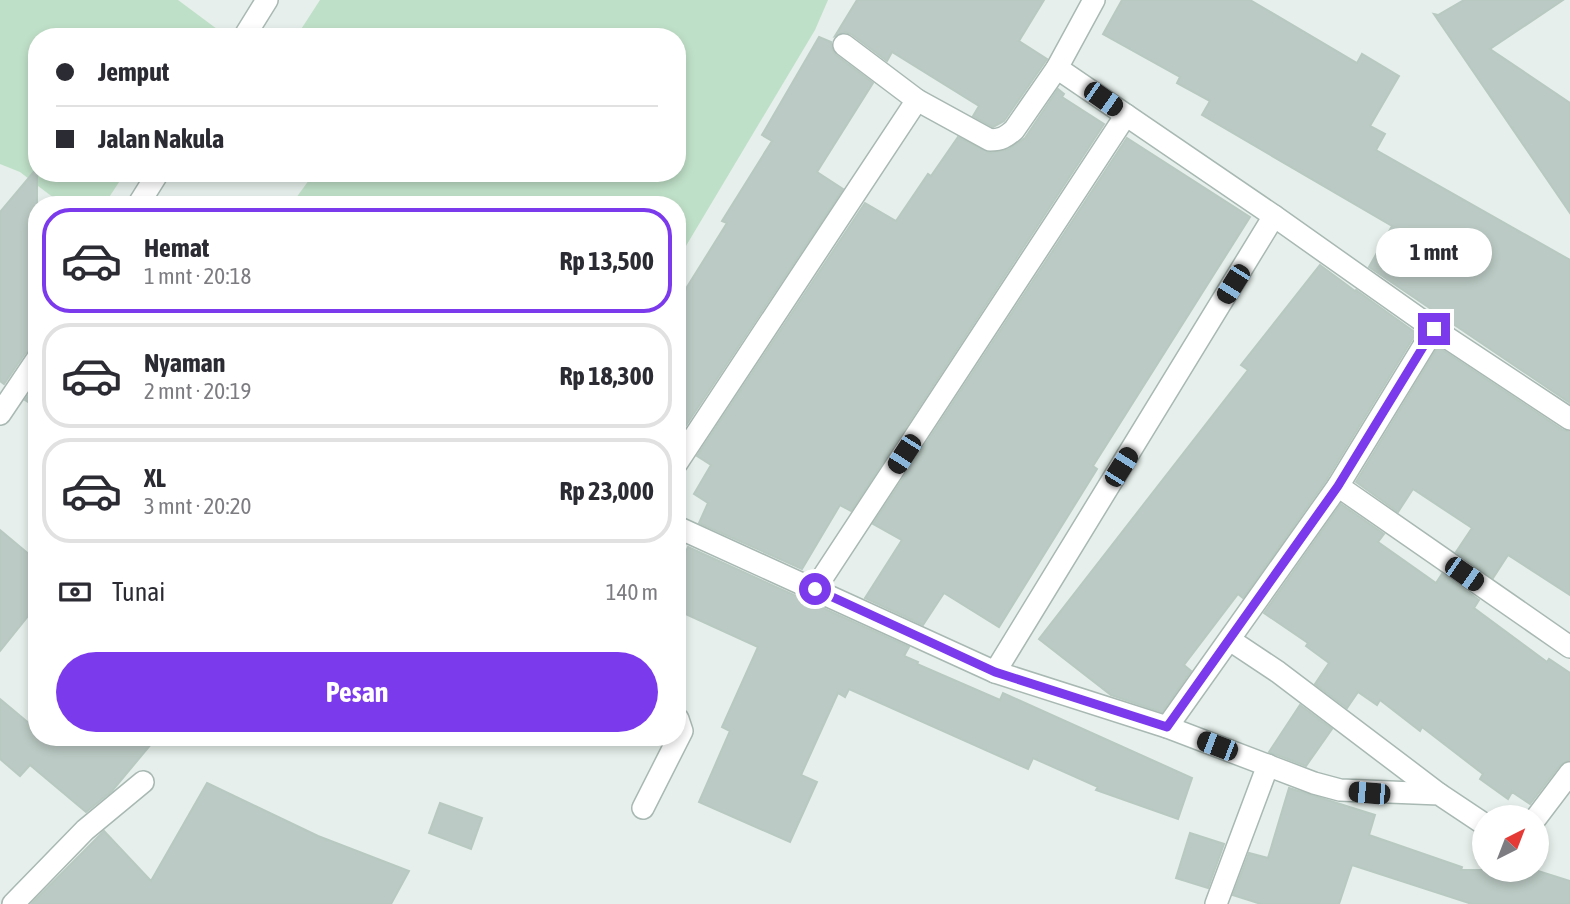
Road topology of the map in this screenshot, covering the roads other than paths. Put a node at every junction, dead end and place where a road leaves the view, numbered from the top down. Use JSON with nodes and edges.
{"nodes":[{"id":1,"x":267,"y":0,"type":"edge"},
{"id":2,"x":1094,"y":0,"type":"edge"},
{"id":3,"x":250,"y":28,"type":"edge"},
{"id":4,"x":844,"y":45,"type":"dead end"},
{"id":5,"x":1057,"y":68,"type":"junction"},
{"id":6,"x":917,"y":100,"type":"junction"},
{"id":7,"x":1126,"y":115,"type":"junction"},
{"id":8,"x":1274,"y":216,"type":"junction"},
{"id":9,"x":1434,"y":329,"type":"junction"},
{"id":10,"x":28,"y":372,"type":"edge"},
{"id":11,"x":0,"y":414,"type":"edge"},
{"id":12,"x":1570,"y":419,"type":"edge"},
{"id":13,"x":686,"y":449,"type":"edge"},
{"id":14,"x":1338,"y":486,"type":"junction"},
{"id":15,"x":686,"y":531,"type":"edge"},
{"id":16,"x":815,"y":589,"type":"junction"},
{"id":17,"x":1230,"y":640,"type":"junction"},
{"id":18,"x":1570,"y":647,"type":"edge"},
{"id":19,"x":995,"y":672,"type":"junction"},
{"id":20,"x":1167,"y":727,"type":"junction"},
{"id":21,"x":674,"y":746,"type":"edge"},
{"id":22,"x":1268,"y":765,"type":"junction"},
{"id":23,"x":1570,"y":773,"type":"edge"},
{"id":24,"x":143,"y":782,"type":"dead end"},
{"id":25,"x":1439,"y":794,"type":"junction"},
{"id":26,"x":1546,"y":805,"type":"edge"},
{"id":27,"x":643,"y":808,"type":"dead end"},
{"id":28,"x":1472,"y":816,"type":"edge"},
{"id":29,"x":13,"y":904,"type":"edge"},
{"id":30,"x":1216,"y":904,"type":"edge"}],
"edges":[{"from":1,"to":3,"type":"street"},
{"from":2,"to":5,"type":"street"},
{"from":4,"to":6,"type":"street"},
{"from":5,"to":6,"type":"street"},
{"from":5,"to":7,"type":"street"},
{"from":6,"to":13,"type":"street"},
{"from":7,"to":8,"type":"street"},
{"from":7,"to":16,"type":"street"},
{"from":8,"to":9,"type":"street"},
{"from":8,"to":19,"type":"street"},
{"from":9,"to":12,"type":"street"},
{"from":9,"to":14,"type":"street"},
{"from":10,"to":11,"type":"street"},
{"from":14,"to":17,"type":"street"},
{"from":14,"to":18,"type":"street"},
{"from":15,"to":16,"type":"street"},
{"from":16,"to":19,"type":"street"},
{"from":17,"to":20,"type":"street"},
{"from":17,"to":25,"type":"street"},
{"from":19,"to":20,"type":"street"},
{"from":20,"to":22,"type":"street"},
{"from":21,"to":27,"type":"street"},
{"from":22,"to":25,"type":"street"},
{"from":22,"to":30,"type":"street"},
{"from":23,"to":26,"type":"street"},
{"from":24,"to":29,"type":"street"},
{"from":25,"to":28,"type":"street"}]}
